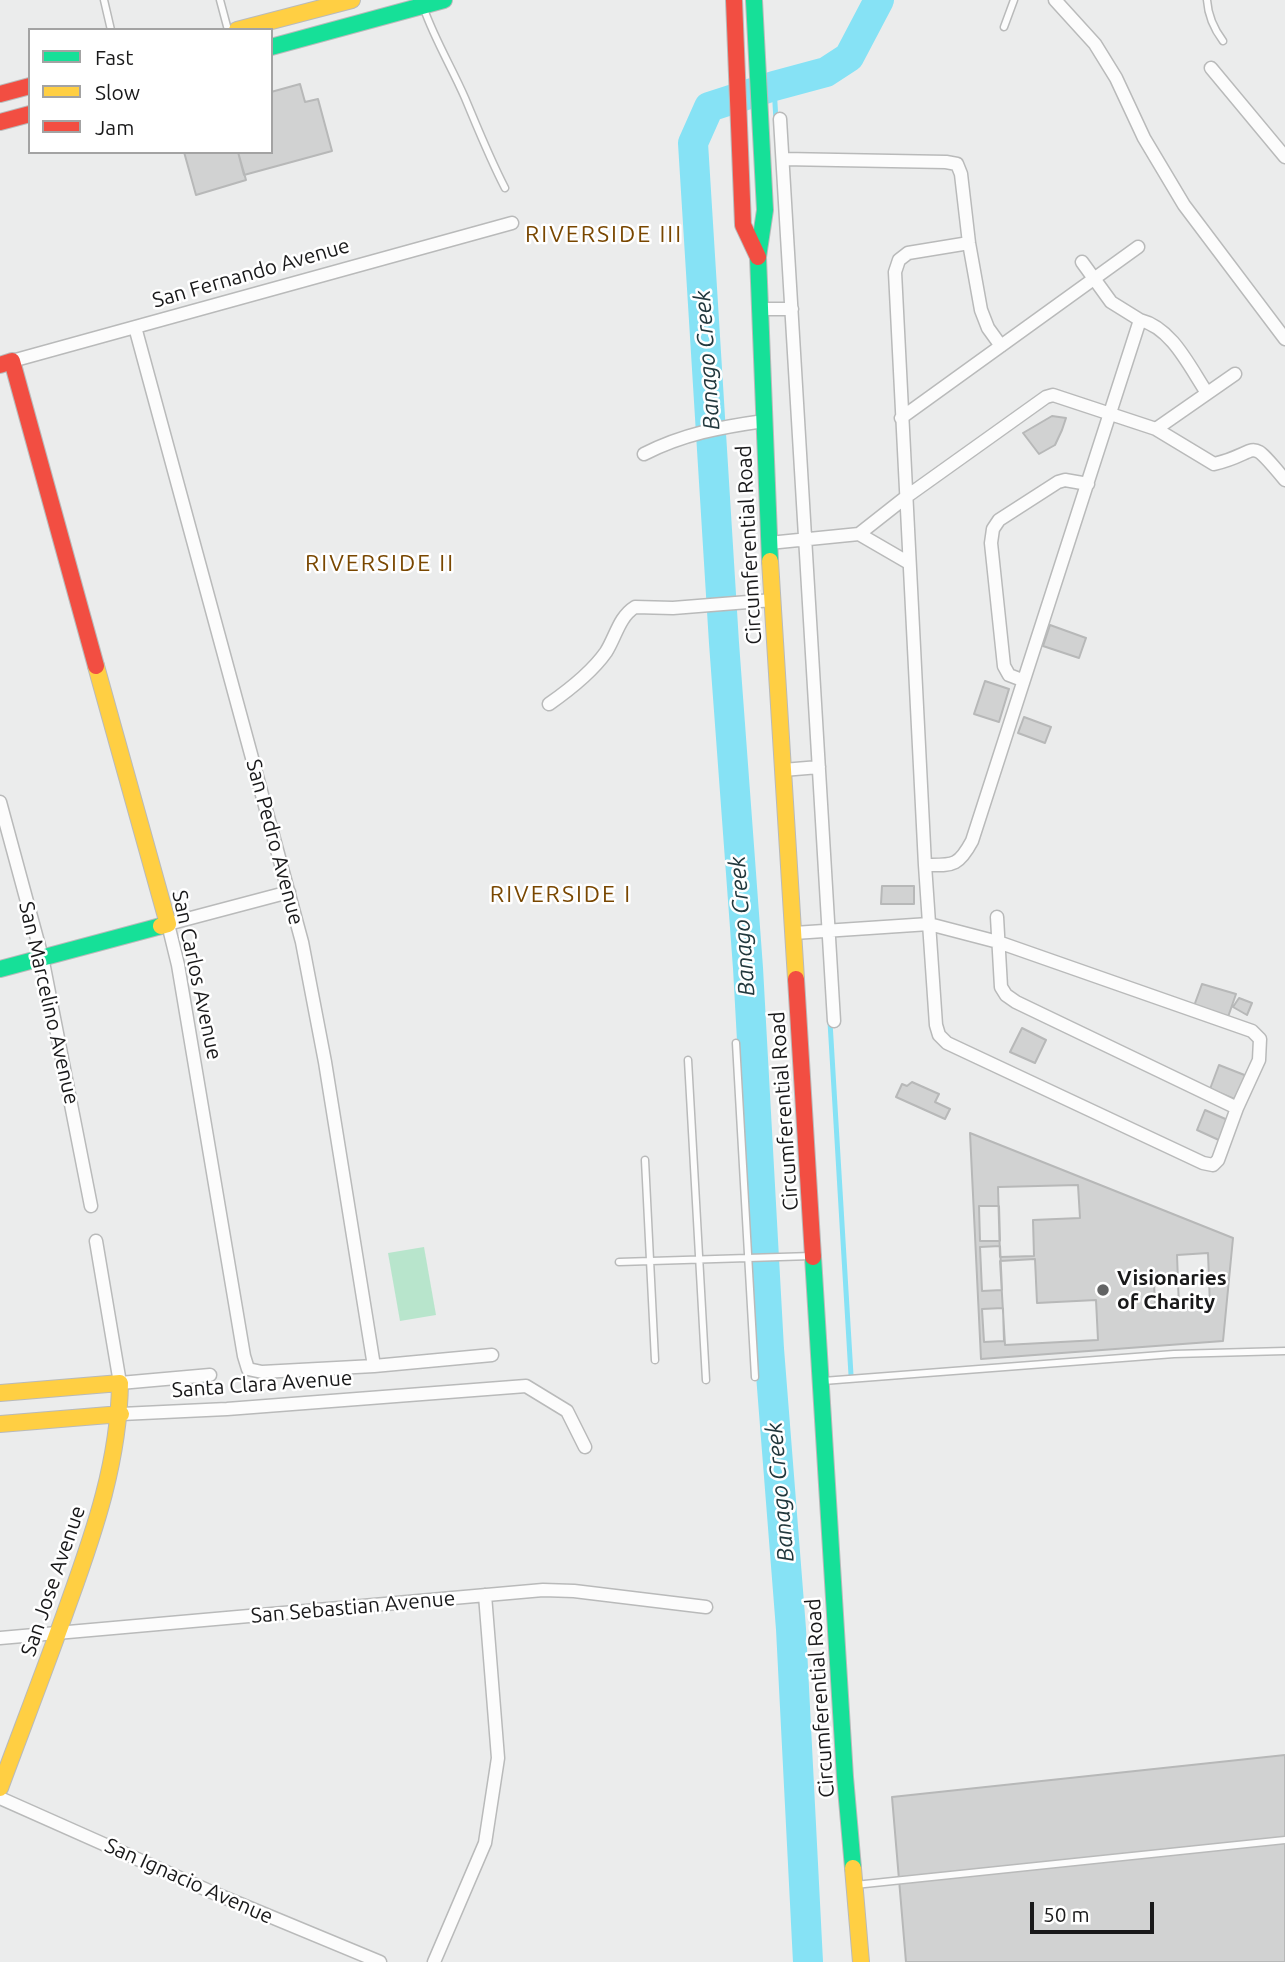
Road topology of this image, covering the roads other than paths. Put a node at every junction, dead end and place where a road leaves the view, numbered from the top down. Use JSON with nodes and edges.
{"nodes":[{"id":1,"x":104,"y":0,"type":"edge"},
{"id":2,"x":220,"y":0,"type":"edge"},
{"id":3,"x":352,"y":0,"type":"edge"},
{"id":4,"x":444,"y":0,"type":"edge"},
{"id":5,"x":734,"y":0,"type":"edge"},
{"id":6,"x":754,"y":0,"type":"edge"},
{"id":7,"x":1014,"y":0,"type":"edge"},
{"id":8,"x":1055,"y":0,"type":"edge"},
{"id":9,"x":1208,"y":0,"type":"edge"},
{"id":10,"x":423,"y":3,"type":"edge"},
{"id":11,"x":1004,"y":27,"type":"dead end"},
{"id":12,"x":111,"y":28,"type":"edge"},
{"id":13,"x":227,"y":28,"type":"edge"},
{"id":14,"x":245,"y":28,"type":"edge"},
{"id":15,"x":1223,"y":41,"type":"dead end"},
{"id":16,"x":273,"y":46,"type":"edge"},
{"id":17,"x":1211,"y":68,"type":"dead end"},
{"id":18,"x":28,"y":87,"type":"edge"},
{"id":19,"x":0,"y":94,"type":"edge"},
{"id":20,"x":28,"y":115,"type":"edge"},
{"id":21,"x":780,"y":119,"type":"dead end"},
{"id":22,"x":0,"y":122,"type":"edge"},
{"id":23,"x":1285,"y":157,"type":"edge"},
{"id":24,"x":783,"y":159,"type":"junction"},
{"id":25,"x":505,"y":188,"type":"dead end"},
{"id":26,"x":512,"y":223,"type":"dead end"},
{"id":27,"x":969,"y":243,"type":"junction"},
{"id":28,"x":1138,"y":247,"type":"dead end"},
{"id":29,"x":758,"y":257,"type":"junction"},
{"id":30,"x":1082,"y":262,"type":"dead end"},
{"id":31,"x":1091,"y":279,"type":"junction"},
{"id":32,"x":768,"y":309,"type":"junction"},
{"id":33,"x":791,"y":309,"type":"junction"},
{"id":34,"x":1140,"y":320,"type":"junction"},
{"id":35,"x":135,"y":327,"type":"junction"},
{"id":36,"x":1285,"y":340,"type":"edge"},
{"id":37,"x":1001,"y":346,"type":"junction"},
{"id":38,"x":6,"y":363,"type":"edge"},
{"id":39,"x":1235,"y":374,"type":"dead end"},
{"id":40,"x":1207,"y":393,"type":"junction"},
{"id":41,"x":1110,"y":412,"type":"junction"},
{"id":42,"x":901,"y":418,"type":"junction"},
{"id":43,"x":764,"y":421,"type":"junction"},
{"id":44,"x":1156,"y":429,"type":"junction"},
{"id":45,"x":644,"y":454,"type":"dead end"},
{"id":46,"x":1285,"y":480,"type":"edge"},
{"id":47,"x":1088,"y":484,"type":"junction"},
{"id":48,"x":906,"y":498,"type":"junction"},
{"id":49,"x":859,"y":534,"type":"junction"},
{"id":50,"x":800,"y":539,"type":"junction"},
{"id":51,"x":769,"y":543,"type":"junction"},
{"id":52,"x":909,"y":563,"type":"junction"},
{"id":53,"x":773,"y":600,"type":"junction"},
{"id":54,"x":1022,"y":680,"type":"junction"},
{"id":55,"x":549,"y":704,"type":"dead end"},
{"id":56,"x":819,"y":767,"type":"junction"},
{"id":57,"x":783,"y":771,"type":"junction"},
{"id":58,"x":0,"y":802,"type":"edge"},
{"id":59,"x":925,"y":865,"type":"junction"},
{"id":60,"x":289,"y":892,"type":"junction"},
{"id":61,"x":997,"y":917,"type":"dead end"},
{"id":62,"x":168,"y":924,"type":"junction"},
{"id":63,"x":929,"y":924,"type":"junction"},
{"id":64,"x":828,"y":930,"type":"junction"},
{"id":65,"x":794,"y":933,"type":"junction"},
{"id":66,"x":998,"y":942,"type":"junction"},
{"id":67,"x":42,"y":957,"type":"junction"},
{"id":68,"x":0,"y":968,"type":"edge"},
{"id":69,"x":834,"y":1021,"type":"dead end"},
{"id":70,"x":736,"y":1044,"type":"dead end"},
{"id":71,"x":688,"y":1060,"type":"dead end"},
{"id":72,"x":1237,"y":1108,"type":"junction"},
{"id":73,"x":645,"y":1160,"type":"dead end"},
{"id":74,"x":91,"y":1206,"type":"dead end"},
{"id":75,"x":96,"y":1241,"type":"dead end"},
{"id":76,"x":752,"y":1256,"type":"junction"},
{"id":77,"x":814,"y":1256,"type":"junction"},
{"id":78,"x":699,"y":1258,"type":"junction"},
{"id":79,"x":650,"y":1260,"type":"junction"},
{"id":80,"x":619,"y":1262,"type":"dead end"},
{"id":81,"x":1285,"y":1351,"type":"edge"},
{"id":82,"x":492,"y":1356,"type":"dead end"},
{"id":83,"x":655,"y":1360,"type":"dead end"},
{"id":84,"x":374,"y":1366,"type":"junction"},
{"id":85,"x":210,"y":1375,"type":"dead end"},
{"id":86,"x":755,"y":1377,"type":"dead end"},
{"id":87,"x":706,"y":1380,"type":"dead end"},
{"id":88,"x":120,"y":1382,"type":"junction"},
{"id":89,"x":822,"y":1382,"type":"junction"},
{"id":90,"x":0,"y":1393,"type":"edge"},
{"id":91,"x":121,"y":1414,"type":"junction"},
{"id":92,"x":0,"y":1424,"type":"edge"},
{"id":93,"x":585,"y":1447,"type":"dead end"},
{"id":94,"x":485,"y":1595,"type":"junction"},
{"id":95,"x":706,"y":1607,"type":"dead end"},
{"id":96,"x":59,"y":1633,"type":"junction"},
{"id":97,"x":0,"y":1638,"type":"edge"},
{"id":98,"x":0,"y":1787,"type":"edge"},
{"id":99,"x":0,"y":1798,"type":"edge"},
{"id":100,"x":1285,"y":1840,"type":"edge"},
{"id":101,"x":855,"y":1885,"type":"junction"},
{"id":102,"x":380,"y":1962,"type":"edge"},
{"id":103,"x":434,"y":1962,"type":"edge"},
{"id":104,"x":861,"y":1962,"type":"edge"}],
"edges":[{"from":1,"to":12,"type":"lane"},
{"from":2,"to":13,"type":"lane"},
{"from":3,"to":14,"type":"main road"},
{"from":4,"to":10,"type":"main road"},
{"from":5,"to":29,"type":"main road","name":"Circumferential Road"},
{"from":6,"to":29,"type":"main road","name":"Circumferential Road"},
{"from":7,"to":11,"type":"lane"},
{"from":8,"to":36,"type":"street"},
{"from":9,"to":15,"type":"lane"},
{"from":10,"to":16,"type":"main road"},
{"from":10,"to":25,"type":"lane"},
{"from":17,"to":23,"type":"street"},
{"from":18,"to":19,"type":"main road"},
{"from":20,"to":22,"type":"main road"},
{"from":21,"to":24,"type":"street"},
{"from":24,"to":27,"type":"street"},
{"from":24,"to":33,"type":"street"},
{"from":26,"to":35,"type":"street","name":"San Fernando Avenue"},
{"from":27,"to":37,"type":"street"},
{"from":27,"to":42,"type":"street"},
{"from":28,"to":31,"type":"street"},
{"from":29,"to":32,"type":"main road","name":"Circumferential Road"},
{"from":30,"to":31,"type":"street"},
{"from":31,"to":34,"type":"street"},
{"from":31,"to":37,"type":"street"},
{"from":32,"to":33,"type":"street"},
{"from":32,"to":43,"type":"main road","name":"Circumferential Road"},
{"from":33,"to":50,"type":"street"},
{"from":34,"to":40,"type":"street"},
{"from":34,"to":41,"type":"street"},
{"from":35,"to":38,"type":"street","name":"San Fernando Avenue"},
{"from":35,"to":60,"type":"street","name":"San Pedro Avenue"},
{"from":37,"to":42,"type":"street"},
{"from":38,"to":62,"type":"main road","name":"San Carlos Avenue"},
{"from":39,"to":40,"type":"street"},
{"from":40,"to":44,"type":"street"},
{"from":41,"to":44,"type":"street"},
{"from":41,"to":47,"type":"street"},
{"from":41,"to":48,"type":"street"},
{"from":42,"to":48,"type":"street"},
{"from":43,"to":45,"type":"street"},
{"from":43,"to":51,"type":"main road","name":"Circumferential Road"},
{"from":44,"to":46,"type":"street"},
{"from":47,"to":54,"type":"street"},
{"from":47,"to":54,"type":"street"},
{"from":48,"to":49,"type":"street"},
{"from":48,"to":52,"type":"street"},
{"from":49,"to":50,"type":"street"},
{"from":49,"to":52,"type":"street"},
{"from":50,"to":51,"type":"street"},
{"from":50,"to":56,"type":"street"},
{"from":51,"to":53,"type":"main road","name":"Circumferential Road"},
{"from":52,"to":59,"type":"street"},
{"from":53,"to":55,"type":"street"},
{"from":53,"to":57,"type":"main road","name":"Circumferential Road"},
{"from":54,"to":59,"type":"street"},
{"from":56,"to":57,"type":"street"},
{"from":56,"to":64,"type":"street"},
{"from":57,"to":65,"type":"main road","name":"Circumferential Road"},
{"from":58,"to":67,"type":"street","name":"San Marcelino Avenue"},
{"from":59,"to":63,"type":"street"},
{"from":60,"to":62,"type":"street"},
{"from":60,"to":84,"type":"street","name":"San Pedro Avenue"},
{"from":61,"to":66,"type":"street"},
{"from":62,"to":67,"type":"main road"},
{"from":62,"to":84,"type":"street","name":"San Carlos Avenue"},
{"from":63,"to":64,"type":"street"},
{"from":63,"to":66,"type":"street"},
{"from":63,"to":72,"type":"street"},
{"from":64,"to":65,"type":"street"},
{"from":64,"to":69,"type":"street"},
{"from":65,"to":77,"type":"main road","name":"Circumferential Road"},
{"from":66,"to":72,"type":"street"},
{"from":66,"to":72,"type":"street"},
{"from":67,"to":68,"type":"main road"},
{"from":67,"to":74,"type":"street","name":"San Marcelino Avenue"},
{"from":70,"to":76,"type":"lane"},
{"from":71,"to":78,"type":"lane"},
{"from":73,"to":79,"type":"lane"},
{"from":75,"to":88,"type":"street"},
{"from":76,"to":77,"type":"lane"},
{"from":76,"to":78,"type":"lane"},
{"from":76,"to":86,"type":"lane"},
{"from":77,"to":89,"type":"main road","name":"Circumferential Road"},
{"from":78,"to":79,"type":"lane"},
{"from":78,"to":87,"type":"lane"},
{"from":79,"to":80,"type":"lane"},
{"from":79,"to":83,"type":"lane"},
{"from":81,"to":89,"type":"lane"},
{"from":82,"to":84,"type":"street","name":"San Carlos Avenue"},
{"from":85,"to":88,"type":"street","name":"Santa Clara Avenue"},
{"from":88,"to":90,"type":"main road","name":"Santa Clara Avenue"},
{"from":88,"to":91,"type":"main road","name":"San Jose Avenue"},
{"from":89,"to":101,"type":"main road","name":"Circumferential Road"},
{"from":91,"to":92,"type":"main road","name":"Santa Clara Avenue"},
{"from":91,"to":93,"type":"street","name":"Santa Clara Avenue"},
{"from":91,"to":96,"type":"main road","name":"San Jose Avenue"},
{"from":94,"to":95,"type":"street","name":"San Sebastian Avenue"},
{"from":94,"to":96,"type":"street","name":"San Sebastian Avenue"},
{"from":94,"to":103,"type":"street"},
{"from":96,"to":97,"type":"street","name":"San Sebastian Avenue"},
{"from":96,"to":98,"type":"main road","name":"San Jose Avenue"},
{"from":99,"to":102,"type":"street","name":"San Ignacio Avenue"},
{"from":100,"to":101,"type":"lane"},
{"from":101,"to":104,"type":"main road","name":"Circumferential Road"}]}
